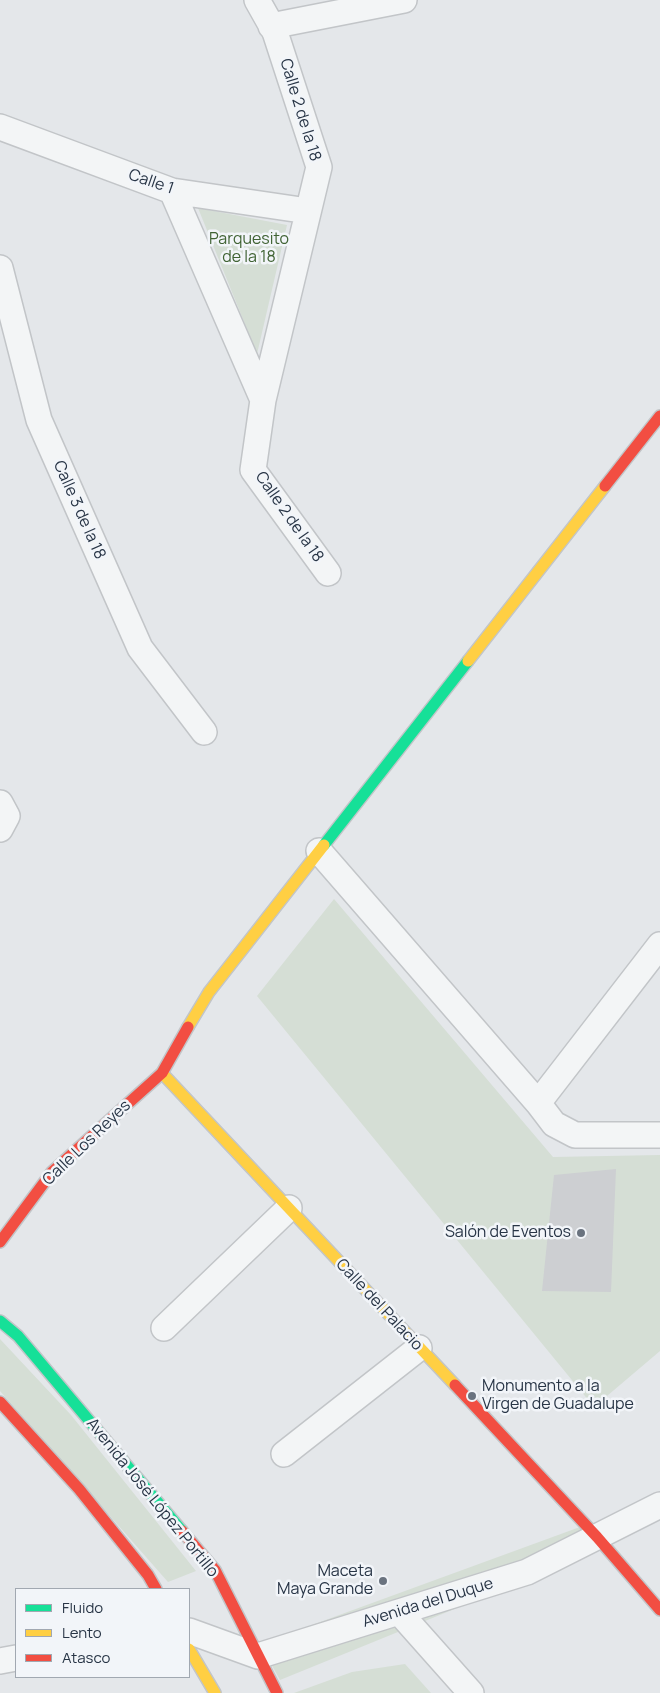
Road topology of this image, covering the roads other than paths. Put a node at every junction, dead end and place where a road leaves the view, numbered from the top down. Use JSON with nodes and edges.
{"nodes":[{"id":1,"x":257,"y":0,"type":"edge"},
{"id":2,"x":404,"y":0,"type":"edge"},
{"id":3,"x":271,"y":26,"type":"junction"},
{"id":4,"x":0,"y":127,"type":"edge"},
{"id":5,"x":172,"y":191,"type":"junction"},
{"id":6,"x":308,"y":211,"type":"junction"},
{"id":7,"x":0,"y":268,"type":"edge"},
{"id":8,"x":263,"y":400,"type":"junction"},
{"id":9,"x":660,"y":416,"type":"edge"},
{"id":10,"x":328,"y":573,"type":"dead end"},
{"id":11,"x":204,"y":732,"type":"dead end"},
{"id":12,"x":319,"y":851,"type":"junction"},
{"id":13,"x":660,"y":945,"type":"edge"},
{"id":14,"x":162,"y":1073,"type":"junction"},
{"id":15,"x":538,"y":1104,"type":"junction"},
{"id":16,"x":660,"y":1135,"type":"edge"},
{"id":17,"x":289,"y":1208,"type":"junction"},
{"id":18,"x":0,"y":1242,"type":"edge"},
{"id":19,"x":0,"y":1321,"type":"edge"},
{"id":20,"x":164,"y":1328,"type":"dead end"},
{"id":21,"x":419,"y":1348,"type":"junction"},
{"id":22,"x":0,"y":1402,"type":"edge"},
{"id":23,"x":284,"y":1454,"type":"dead end"},
{"id":24,"x":660,"y":1505,"type":"edge"},
{"id":25,"x":597,"y":1537,"type":"junction"},
{"id":26,"x":155,"y":1588,"type":"edge"},
{"id":27,"x":660,"y":1610,"type":"edge"},
{"id":28,"x":399,"y":1612,"type":"junction"},
{"id":29,"x":190,"y":1631,"type":"edge"},
{"id":30,"x":190,"y":1651,"type":"edge"},
{"id":31,"x":258,"y":1656,"type":"junction"},
{"id":32,"x":15,"y":1658,"type":"edge"},
{"id":33,"x":0,"y":1661,"type":"edge"},
{"id":34,"x":215,"y":1693,"type":"edge"},
{"id":35,"x":277,"y":1693,"type":"edge"},
{"id":36,"x":471,"y":1693,"type":"edge"}],
"edges":[{"from":1,"to":3,"type":"street","name":"Calle 2 de la 18"},
{"from":2,"to":3,"type":"street"},
{"from":3,"to":6,"type":"street","name":"Calle 2 de la 18"},
{"from":4,"to":5,"type":"street","name":"Calle 1"},
{"from":5,"to":6,"type":"street","name":"Calle 1"},
{"from":5,"to":8,"type":"street"},
{"from":6,"to":8,"type":"street","name":"Calle 2 de la 18"},
{"from":7,"to":11,"type":"street","name":"Calle 3 de la 18"},
{"from":8,"to":10,"type":"street","name":"Calle 2 de la 18"},
{"from":9,"to":12,"type":"street","name":"Calle Los Reyes"},
{"from":12,"to":14,"type":"street","name":"Calle Los Reyes"},
{"from":12,"to":15,"type":"street"},
{"from":13,"to":15,"type":"street"},
{"from":14,"to":17,"type":"street","name":"Calle del Palacio"},
{"from":14,"to":18,"type":"street","name":"Calle Los Reyes"},
{"from":15,"to":16,"type":"street"},
{"from":17,"to":20,"type":"street"},
{"from":17,"to":21,"type":"street","name":"Calle del Palacio"},
{"from":19,"to":31,"type":"street","name":"Avenida José López Portillo"},
{"from":21,"to":23,"type":"street"},
{"from":21,"to":25,"type":"street","name":"Calle del Palacio"},
{"from":22,"to":26,"type":"street"},
{"from":24,"to":25,"type":"street","name":"Avenida del Duque"},
{"from":25,"to":27,"type":"street","name":"Calle del Palacio"},
{"from":25,"to":28,"type":"street","name":"Avenida del Duque"},
{"from":28,"to":31,"type":"street","name":"Avenida del Duque"},
{"from":28,"to":36,"type":"street"},
{"from":29,"to":31,"type":"street"},
{"from":30,"to":34,"type":"street"},
{"from":31,"to":35,"type":"street","name":"Avenida José López Portillo"},
{"from":32,"to":33,"type":"street"}]}
